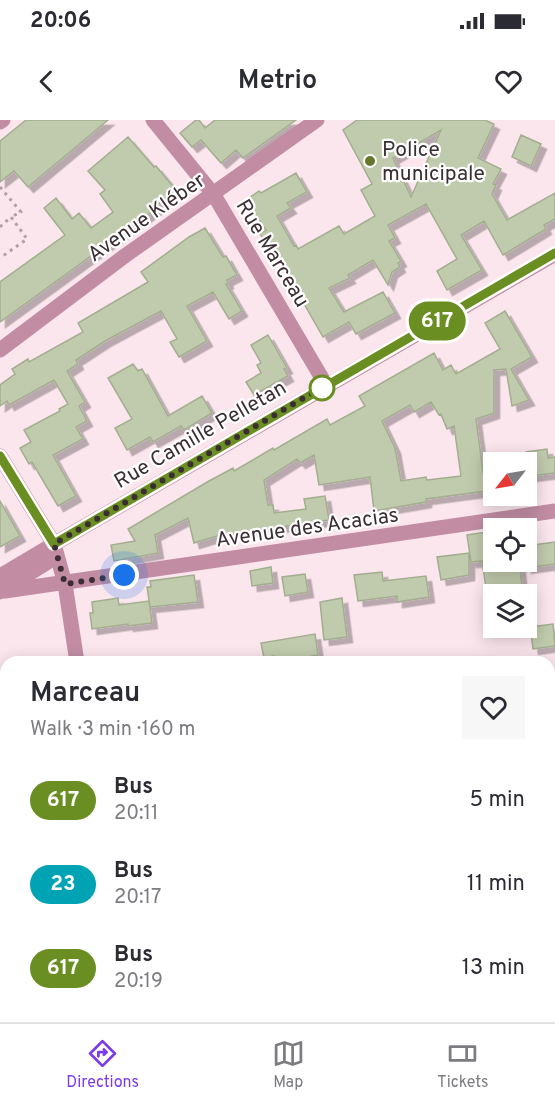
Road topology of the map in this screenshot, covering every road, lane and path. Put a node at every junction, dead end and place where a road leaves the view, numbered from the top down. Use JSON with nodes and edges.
{"nodes":[{"id":1,"x":153,"y":120,"type":"edge"},
{"id":2,"x":317,"y":120,"type":"edge"},
{"id":3,"x":0,"y":187,"type":"edge"},
{"id":4,"x":214,"y":195,"type":"junction"},
{"id":5,"x":11,"y":217,"type":"junction"},
{"id":6,"x":0,"y":226,"type":"edge"},
{"id":7,"x":555,"y":254,"type":"edge"},
{"id":8,"x":0,"y":258,"type":"edge"},
{"id":9,"x":0,"y":350,"type":"edge"},
{"id":10,"x":326,"y":385,"type":"junction"},
{"id":11,"x":0,"y":456,"type":"edge"},
{"id":12,"x":555,"y":511,"type":"edge"},
{"id":13,"x":54,"y":544,"type":"junction"},
{"id":14,"x":0,"y":576,"type":"edge"},
{"id":15,"x":65,"y":584,"type":"junction"},
{"id":16,"x":1,"y":592,"type":"edge"},
{"id":17,"x":76,"y":656,"type":"edge"}],
"edges":[{"from":1,"to":4,"type":"street","name":"Rue Marceau"},
{"from":2,"to":4,"type":"street","name":"Avenue Kléber"},
{"from":3,"to":5,"type":"path"},
{"from":4,"to":9,"type":"street","name":"Avenue Kléber"},
{"from":4,"to":10,"type":"street","name":"Rue Marceau"},
{"from":5,"to":6,"type":"path"},
{"from":5,"to":8,"type":"path"},
{"from":7,"to":10,"type":"street","name":"Rue Camille Pelletan"},
{"from":10,"to":13,"type":"street","name":"Rue Camille Pelletan"},
{"from":11,"to":13,"type":"street"},
{"from":12,"to":15,"type":"street","name":"Avenue des Acacias"},
{"from":13,"to":14,"type":"street","name":"Rue Camille Pelletan"},
{"from":13,"to":15,"type":"street"},
{"from":13,"to":16,"type":"street","name":"Rue Camille Pelletan"},
{"from":15,"to":16,"type":"street","name":"Rue Camille Pelletan"},
{"from":15,"to":17,"type":"street"}]}
